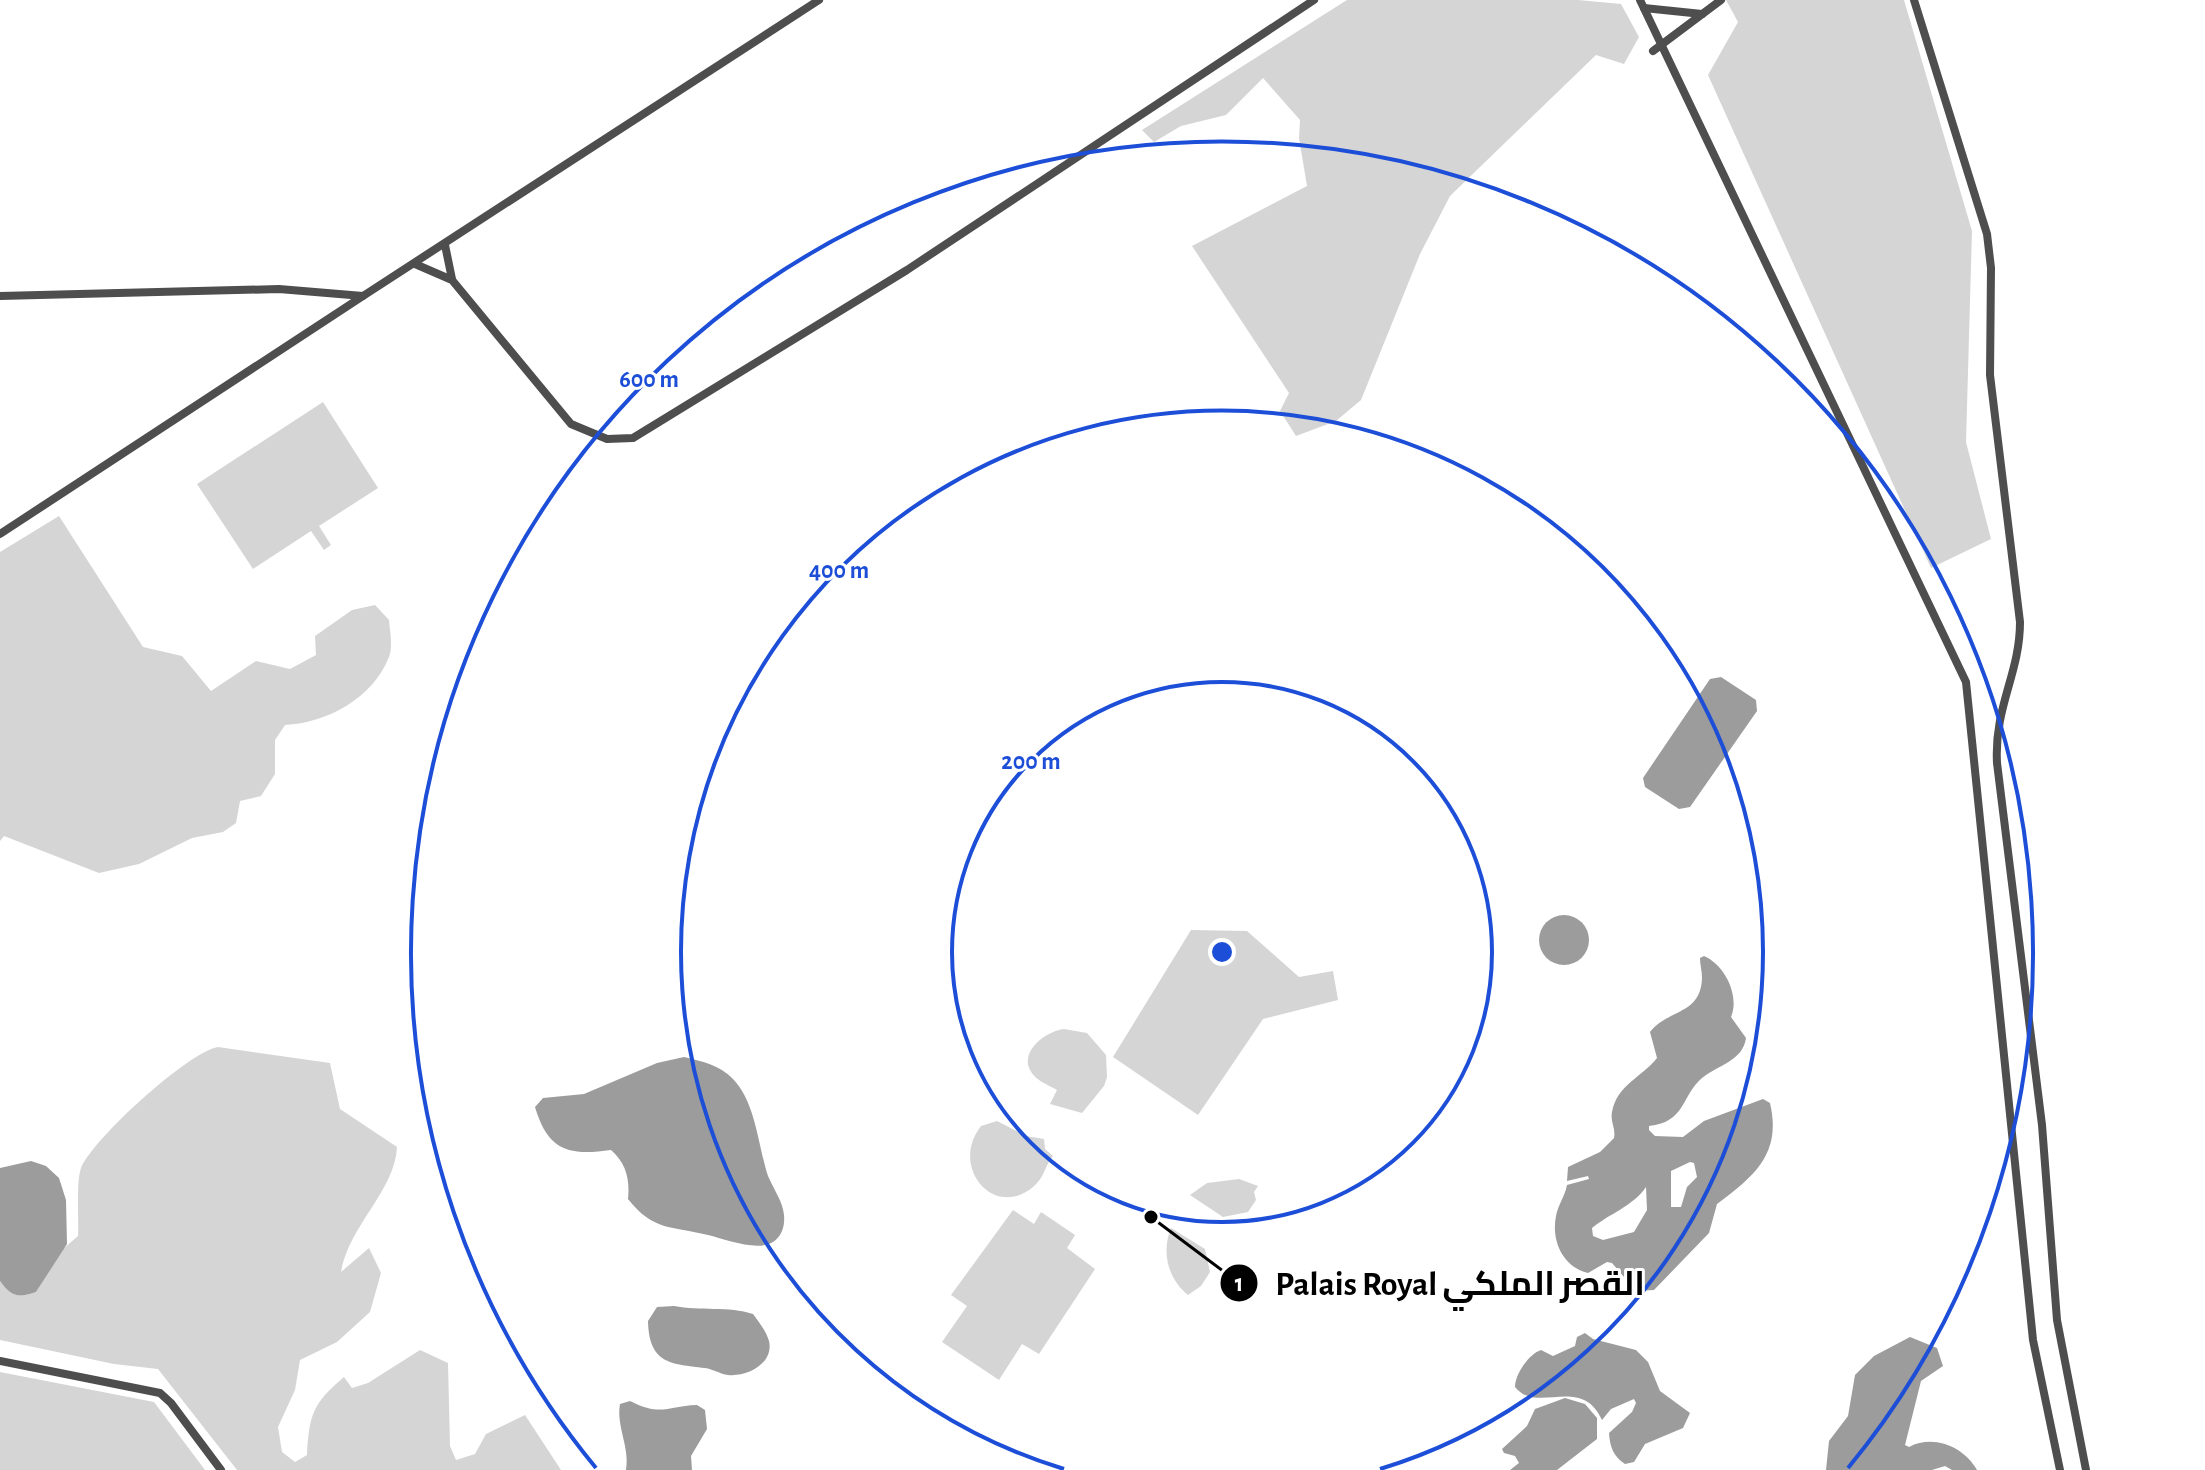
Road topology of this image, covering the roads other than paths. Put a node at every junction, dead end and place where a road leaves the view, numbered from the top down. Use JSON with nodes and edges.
{"nodes":[{"id":1,"x":819,"y":0,"type":"edge"},
{"id":2,"x":1314,"y":0,"type":"edge"},
{"id":3,"x":1721,"y":0,"type":"edge"},
{"id":4,"x":1914,"y":0,"type":"edge"},
{"id":5,"x":1642,"y":4,"type":"edge"},
{"id":6,"x":1709,"y":4,"type":"edge"},
{"id":7,"x":1702,"y":14,"type":"junction"},
{"id":8,"x":1662,"y":45,"type":"junction"},
{"id":9,"x":1653,"y":51,"type":"dead end"},
{"id":10,"x":445,"y":245,"type":"junction"},
{"id":11,"x":415,"y":264,"type":"junction"},
{"id":12,"x":452,"y":280,"type":"junction"},
{"id":13,"x":0,"y":296,"type":"edge"},
{"id":14,"x":363,"y":296,"type":"junction"},
{"id":15,"x":0,"y":534,"type":"edge"},
{"id":16,"x":0,"y":1361,"type":"edge"},
{"id":17,"x":221,"y":1470,"type":"edge"},
{"id":18,"x":2060,"y":1470,"type":"edge"},
{"id":19,"x":2086,"y":1470,"type":"edge"}],
"edges":[{"from":1,"to":10,"type":"street"},
{"from":2,"to":12,"type":"street"},
{"from":3,"to":6,"type":"street"},
{"from":4,"to":19,"type":"street"},
{"from":5,"to":7,"type":"street"},
{"from":5,"to":8,"type":"street"},
{"from":6,"to":7,"type":"street"},
{"from":7,"to":8,"type":"street"},
{"from":8,"to":9,"type":"street"},
{"from":8,"to":18,"type":"street"},
{"from":10,"to":11,"type":"street"},
{"from":10,"to":12,"type":"street"},
{"from":11,"to":12,"type":"street"},
{"from":11,"to":14,"type":"street"},
{"from":13,"to":14,"type":"street"},
{"from":14,"to":15,"type":"street"},
{"from":16,"to":17,"type":"street"}]}
